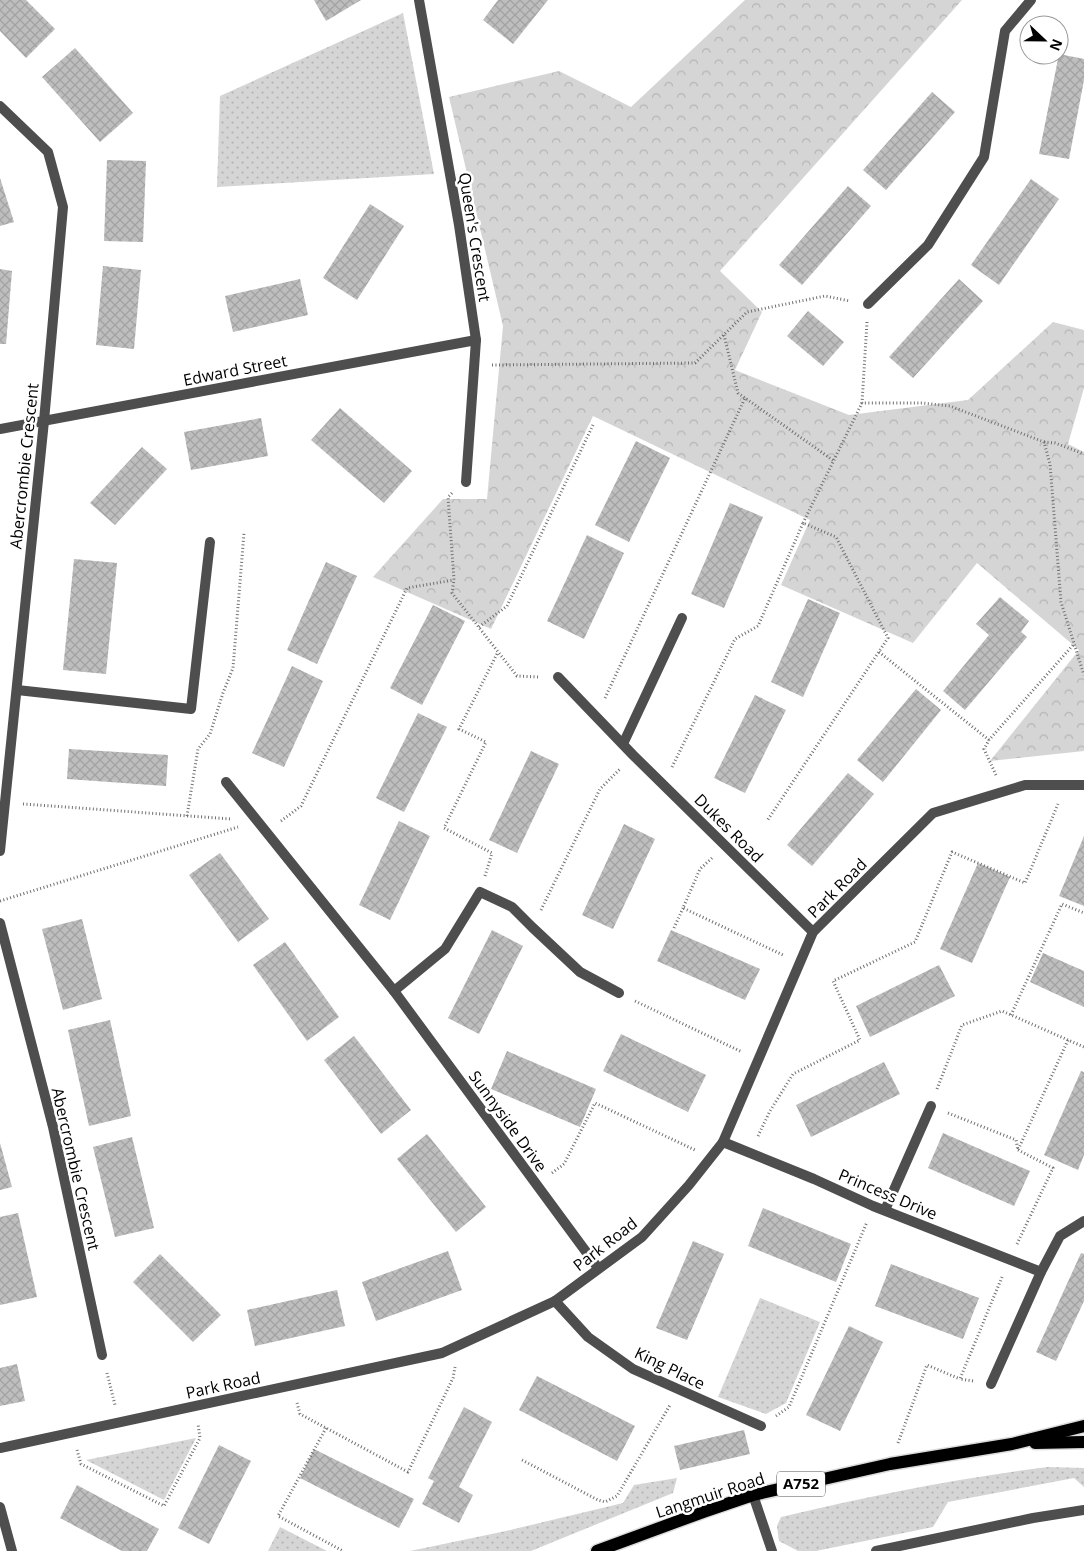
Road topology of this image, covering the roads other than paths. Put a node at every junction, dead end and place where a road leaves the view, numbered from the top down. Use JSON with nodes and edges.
{"nodes":[{"id":1,"x":419,"y":0,"type":"edge"},
{"id":2,"x":1032,"y":0,"type":"edge"},
{"id":3,"x":0,"y":106,"type":"edge"},
{"id":4,"x":868,"y":304,"type":"road end"},
{"id":5,"x":476,"y":340,"type":"junction"},
{"id":6,"x":44,"y":421,"type":"junction"},
{"id":7,"x":0,"y":429,"type":"edge"},
{"id":8,"x":466,"y":482,"type":"road end"},
{"id":9,"x":210,"y":542,"type":"dead end"},
{"id":10,"x":682,"y":618,"type":"dead end"},
{"id":11,"x":558,"y":677,"type":"road end"},
{"id":12,"x":17,"y":690,"type":"junction"},
{"id":13,"x":623,"y":744,"type":"junction"},
{"id":14,"x":226,"y":782,"type":"dead end"},
{"id":15,"x":1084,"y":785,"type":"edge"},
{"id":16,"x":0,"y":851,"type":"edge"},
{"id":17,"x":0,"y":923,"type":"edge"},
{"id":18,"x":813,"y":932,"type":"junction"},
{"id":19,"x":394,"y":991,"type":"junction"},
{"id":20,"x":619,"y":993,"type":"road end"},
{"id":21,"x":931,"y":1106,"type":"road end"},
{"id":22,"x":723,"y":1142,"type":"junction"},
{"id":23,"x":885,"y":1210,"type":"junction"},
{"id":24,"x":1084,"y":1221,"type":"edge"},
{"id":25,"x":598,"y":1268,"type":"junction"},
{"id":26,"x":1041,"y":1272,"type":"junction"},
{"id":27,"x":555,"y":1301,"type":"junction"},
{"id":28,"x":102,"y":1355,"type":"road end"},
{"id":29,"x":991,"y":1384,"type":"road end"},
{"id":30,"x":761,"y":1426,"type":"road end"},
{"id":31,"x":1084,"y":1426,"type":"edge"},
{"id":32,"x":1084,"y":1442,"type":"edge"},
{"id":33,"x":1012,"y":1444,"type":"junction"},
{"id":34,"x":0,"y":1448,"type":"edge"},
{"id":35,"x":753,"y":1496,"type":"junction"},
{"id":36,"x":0,"y":1506,"type":"edge"},
{"id":37,"x":1084,"y":1510,"type":"edge"},
{"id":38,"x":12,"y":1551,"type":"edge"},
{"id":39,"x":597,"y":1551,"type":"edge"},
{"id":40,"x":772,"y":1551,"type":"edge"},
{"id":41,"x":876,"y":1551,"type":"edge"}],
"edges":[{"from":1,"to":5,"type":"street","name":"Queen's Crescent"},
{"from":2,"to":4,"type":"street"},
{"from":3,"to":6,"type":"street","name":"Abercrombie Crescent"},
{"from":5,"to":6,"type":"street","name":"Edward Street"},
{"from":5,"to":8,"type":"street","name":"Queen's Crescent"},
{"from":6,"to":7,"type":"street","name":"Edward Street"},
{"from":6,"to":12,"type":"street","name":"Abercrombie Crescent"},
{"from":9,"to":12,"type":"street"},
{"from":10,"to":13,"type":"street"},
{"from":11,"to":13,"type":"street","name":"Dukes Road"},
{"from":12,"to":16,"type":"street","name":"Abercrombie Crescent"},
{"from":13,"to":18,"type":"street","name":"Dukes Road"},
{"from":14,"to":19,"type":"street","name":"Sunnyside Drive"},
{"from":15,"to":18,"type":"street","name":"Park Road"},
{"from":17,"to":28,"type":"street","name":"Abercrombie Crescent"},
{"from":18,"to":22,"type":"street","name":"Park Road"},
{"from":19,"to":20,"type":"street"},
{"from":19,"to":25,"type":"street","name":"Sunnyside Drive"},
{"from":21,"to":23,"type":"street"},
{"from":22,"to":23,"type":"street","name":"Princess Drive"},
{"from":22,"to":25,"type":"street","name":"Park Road"},
{"from":23,"to":26,"type":"street","name":"Princess Drive"},
{"from":24,"to":26,"type":"street"},
{"from":25,"to":27,"type":"street","name":"Park Road"},
{"from":26,"to":29,"type":"street"},
{"from":27,"to":30,"type":"street","name":"King Place"},
{"from":27,"to":34,"type":"street","name":"Park Road"},
{"from":31,"to":33,"type":"main road","name":"Langmuir Road","number":"A752"},
{"from":32,"to":33,"type":"main road","name":"Langmuir Road","number":"A752"},
{"from":33,"to":35,"type":"main road","name":"Langmuir Road","number":"A752"},
{"from":35,"to":39,"type":"main road","name":"Langmuir Road","number":"A752"},
{"from":35,"to":40,"type":"street"},
{"from":36,"to":38,"type":"street"},
{"from":37,"to":41,"type":"street"}]}
